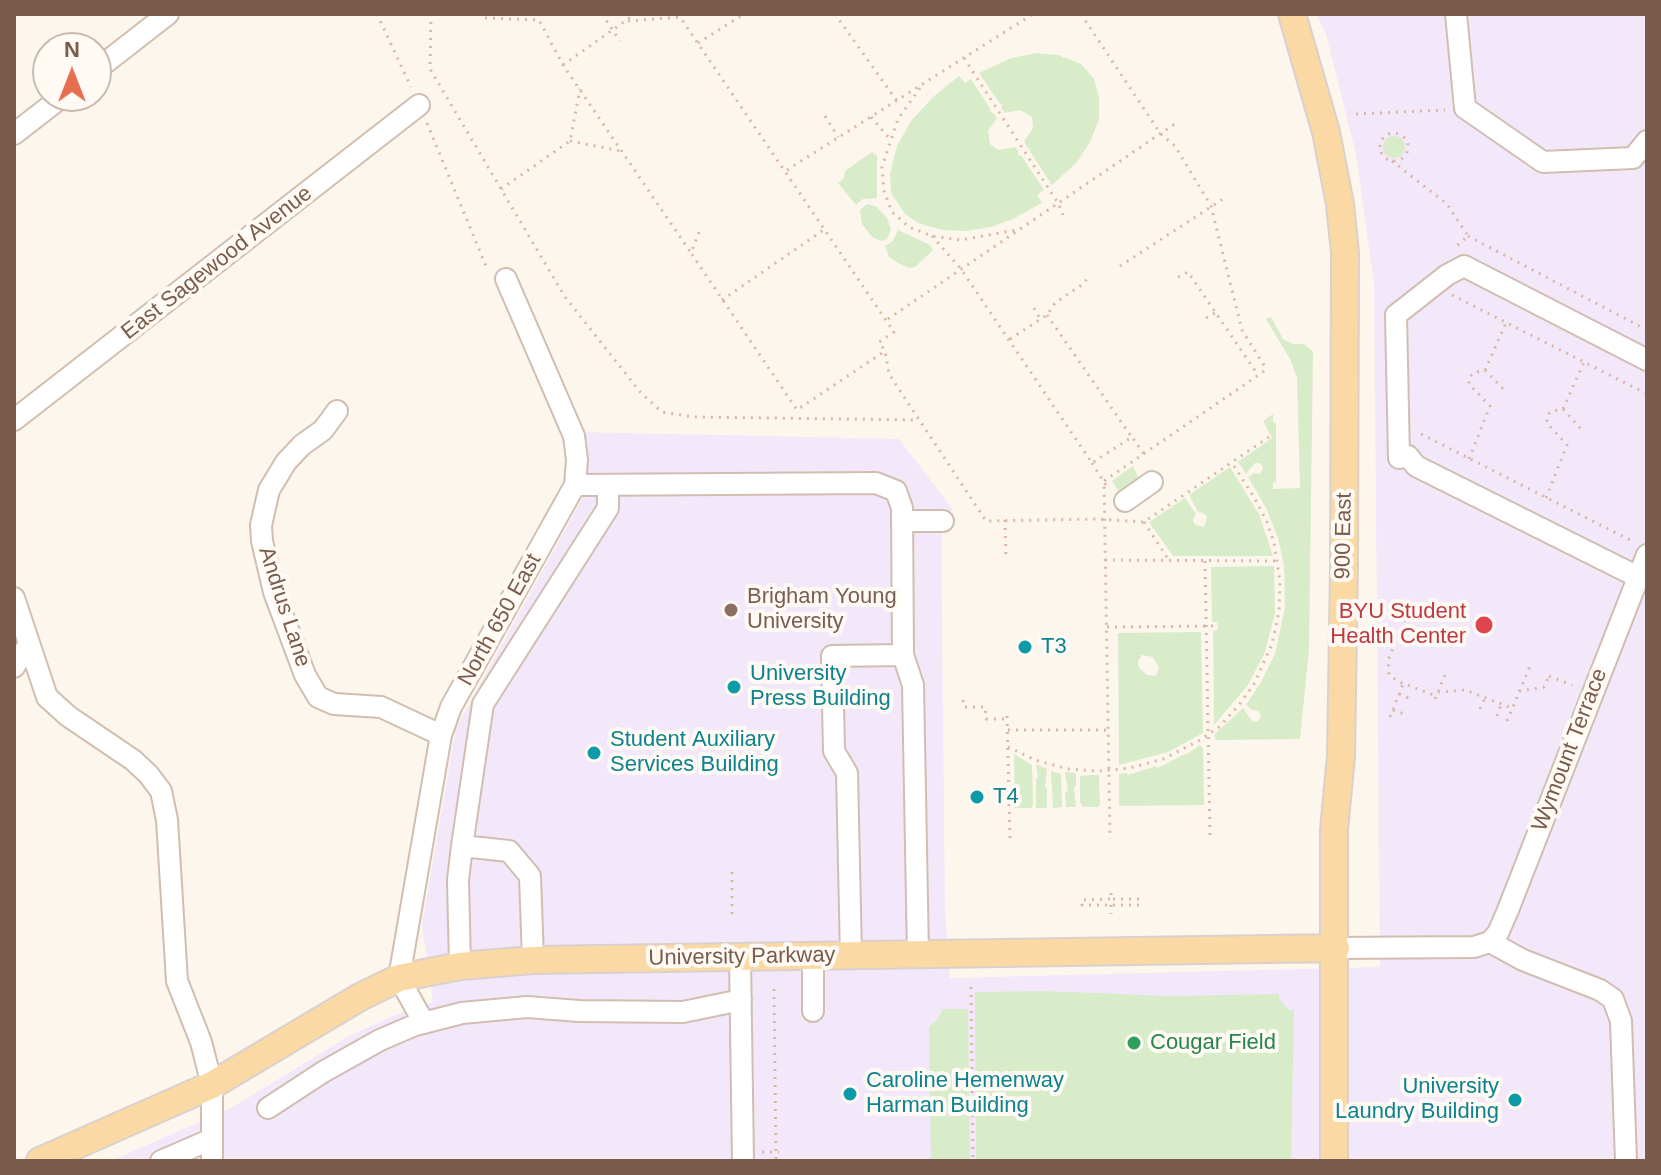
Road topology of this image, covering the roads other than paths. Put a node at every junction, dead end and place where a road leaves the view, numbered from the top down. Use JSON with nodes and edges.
{"nodes":[{"id":1,"x":168,"y":14,"type":"edge"},
{"id":2,"x":1292,"y":14,"type":"edge"},
{"id":3,"x":1456,"y":14,"type":"edge"},
{"id":4,"x":112,"y":58,"type":"edge"},
{"id":5,"x":419,"y":105,"type":"road end"},
{"id":6,"x":42,"y":112,"type":"edge"},
{"id":7,"x":14,"y":134,"type":"edge"},
{"id":8,"x":1647,"y":141,"type":"edge"},
{"id":9,"x":506,"y":279,"type":"road end"},
{"id":10,"x":1647,"y":360,"type":"edge"},
{"id":11,"x":337,"y":411,"type":"dead end"},
{"id":12,"x":14,"y":420,"type":"edge"},
{"id":13,"x":1152,"y":482,"type":"dead end"},
{"id":14,"x":575,"y":485,"type":"junction"},
{"id":15,"x":608,"y":486,"type":"junction"},
{"id":16,"x":1125,"y":501,"type":"dead end"},
{"id":17,"x":902,"y":521,"type":"junction"},
{"id":18,"x":943,"y":521,"type":"dead end"},
{"id":19,"x":1647,"y":555,"type":"edge"},
{"id":20,"x":1638,"y":577,"type":"junction"},
{"id":21,"x":14,"y":598,"type":"edge"},
{"id":22,"x":29,"y":644,"type":"junction"},
{"id":23,"x":903,"y":655,"type":"junction"},
{"id":24,"x":14,"y":667,"type":"edge"},
{"id":25,"x":441,"y":735,"type":"junction"},
{"id":26,"x":462,"y":846,"type":"junction"},
{"id":27,"x":1490,"y":942,"type":"junction"},
{"id":28,"x":1336,"y":948,"type":"junction"},
{"id":29,"x":918,"y":955,"type":"junction"},
{"id":30,"x":851,"y":956,"type":"junction"},
{"id":31,"x":813,"y":957,"type":"junction"},
{"id":32,"x":740,"y":958,"type":"junction"},
{"id":33,"x":533,"y":960,"type":"junction"},
{"id":34,"x":460,"y":966,"type":"junction"},
{"id":35,"x":399,"y":978,"type":"junction"},
{"id":36,"x":741,"y":1000,"type":"junction"},
{"id":37,"x":813,"y":1011,"type":"dead end"},
{"id":38,"x":424,"y":1023,"type":"junction"},
{"id":39,"x":212,"y":1085,"type":"junction"},
{"id":40,"x":268,"y":1108,"type":"dead end"},
{"id":41,"x":212,"y":1139,"type":"junction"},
{"id":42,"x":40,"y":1161,"type":"edge"},
{"id":43,"x":161,"y":1161,"type":"edge"},
{"id":44,"x":212,"y":1161,"type":"edge"},
{"id":45,"x":743,"y":1161,"type":"edge"},
{"id":46,"x":1334,"y":1161,"type":"edge"},
{"id":47,"x":1626,"y":1161,"type":"edge"}],
"edges":[{"from":1,"to":4,"type":"street"},
{"from":2,"to":28,"type":"main road","name":"900 East"},
{"from":3,"to":8,"type":"street"},
{"from":5,"to":12,"type":"street","name":"East Sagewood Avenue"},
{"from":6,"to":7,"type":"street"},
{"from":9,"to":14,"type":"street","name":"North 650 East"},
{"from":10,"to":20,"type":"street"},
{"from":11,"to":25,"type":"street","name":"Andrus Lane"},
{"from":13,"to":16,"type":"street"},
{"from":14,"to":15,"type":"street"},
{"from":14,"to":25,"type":"street","name":"North 650 East"},
{"from":15,"to":17,"type":"street"},
{"from":15,"to":26,"type":"street"},
{"from":17,"to":18,"type":"street"},
{"from":17,"to":23,"type":"street"},
{"from":19,"to":20,"type":"street","name":"Wymount Terrace"},
{"from":20,"to":27,"type":"street","name":"Wymount Terrace"},
{"from":21,"to":22,"type":"street"},
{"from":22,"to":24,"type":"street"},
{"from":22,"to":39,"type":"street"},
{"from":23,"to":29,"type":"street"},
{"from":23,"to":30,"type":"street"},
{"from":25,"to":35,"type":"street","name":"North 650 East"},
{"from":26,"to":33,"type":"street"},
{"from":26,"to":34,"type":"street"},
{"from":27,"to":28,"type":"street","name":"University Parkway"},
{"from":27,"to":47,"type":"street"},
{"from":28,"to":29,"type":"main road","name":"University Parkway"},
{"from":28,"to":46,"type":"main road","name":"900 East"},
{"from":29,"to":30,"type":"main road","name":"University Parkway"},
{"from":30,"to":31,"type":"main road","name":"University Parkway"},
{"from":31,"to":32,"type":"main road","name":"University Parkway"},
{"from":31,"to":37,"type":"street"},
{"from":32,"to":33,"type":"main road","name":"University Parkway"},
{"from":32,"to":36,"type":"street"},
{"from":33,"to":34,"type":"main road","name":"University Parkway"},
{"from":34,"to":35,"type":"main road","name":"University Parkway"},
{"from":35,"to":38,"type":"street"},
{"from":35,"to":39,"type":"main road","name":"University Parkway"},
{"from":36,"to":38,"type":"street"},
{"from":36,"to":45,"type":"street"},
{"from":38,"to":40,"type":"street"},
{"from":39,"to":41,"type":"street"},
{"from":39,"to":42,"type":"main road","name":"University Parkway"},
{"from":41,"to":43,"type":"street"},
{"from":41,"to":44,"type":"street"}]}
